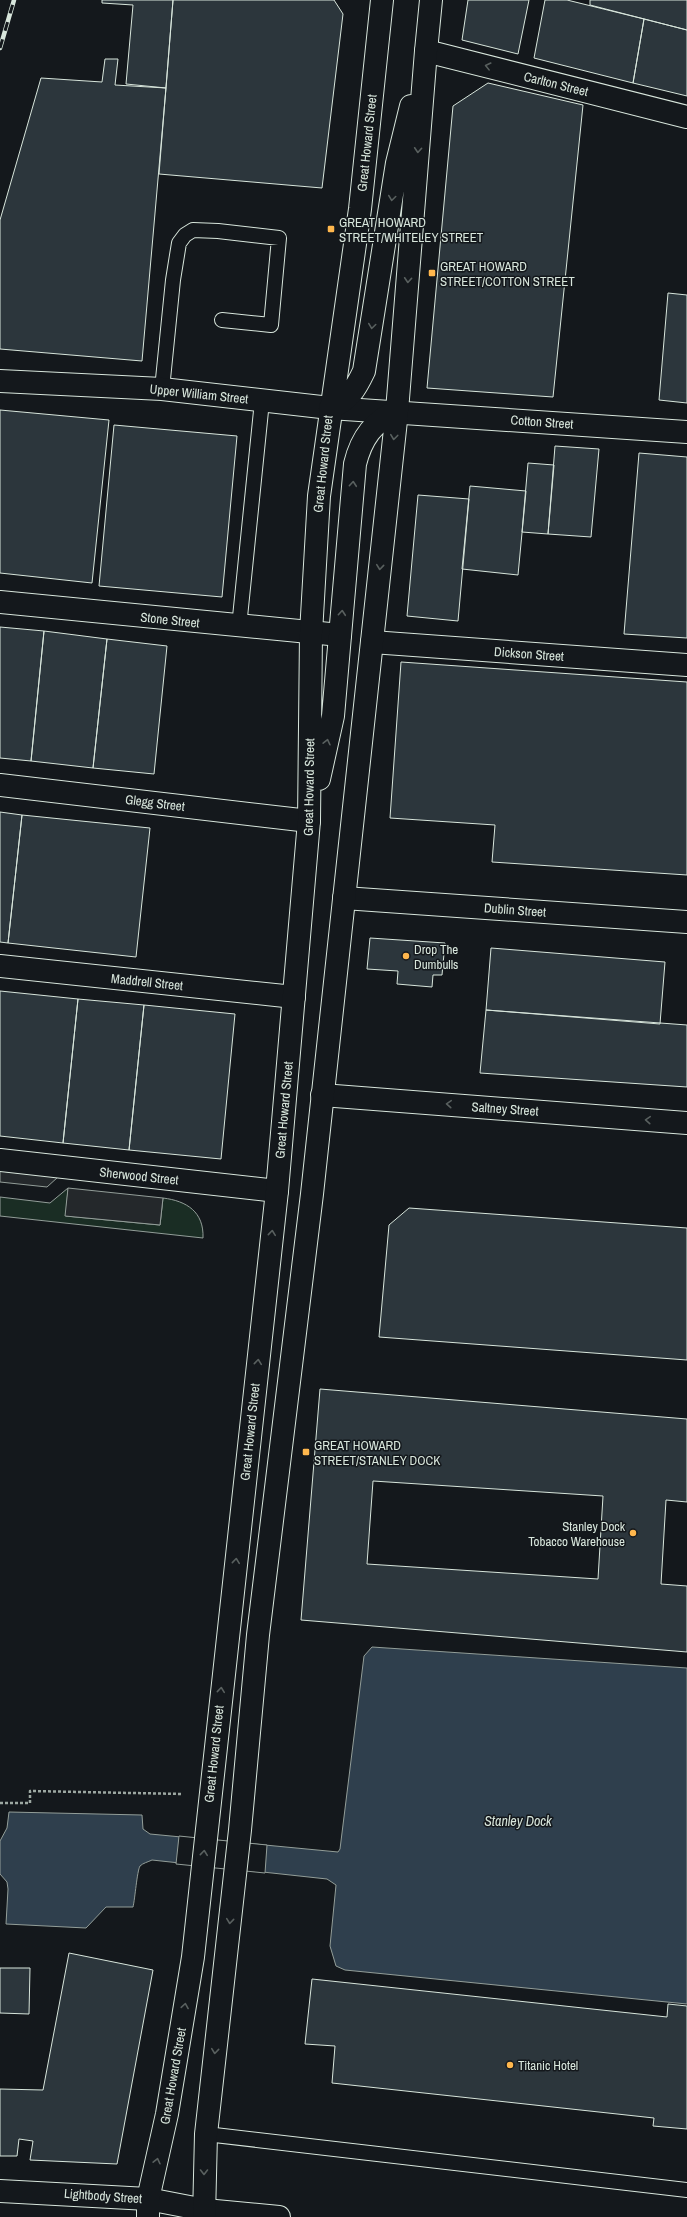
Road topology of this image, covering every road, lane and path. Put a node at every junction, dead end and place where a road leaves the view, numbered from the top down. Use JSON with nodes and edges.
{"nodes":[{"id":1,"x":382,"y":0,"type":"edge"},
{"id":2,"x":432,"y":0,"type":"edge"},
{"id":3,"x":426,"y":51,"type":"junction"},
{"id":4,"x":687,"y":117,"type":"edge"},
{"id":5,"x":222,"y":320,"type":"dead end"},
{"id":6,"x":0,"y":381,"type":"edge"},
{"id":7,"x":162,"y":389,"type":"junction"},
{"id":8,"x":262,"y":401,"type":"junction"},
{"id":9,"x":330,"y":408,"type":"junction"},
{"id":10,"x":397,"y":411,"type":"junction"},
{"id":11,"x":687,"y":432,"type":"edge"},
{"id":12,"x":0,"y":602,"type":"edge"},
{"id":13,"x":239,"y":627,"type":"junction"},
{"id":14,"x":311,"y":633,"type":"junction"},
{"id":15,"x":340,"y":635,"type":"junction"},
{"id":16,"x":372,"y":642,"type":"junction"},
{"id":17,"x":687,"y":666,"type":"edge"},
{"id":18,"x":0,"y":785,"type":"edge"},
{"id":19,"x":310,"y":821,"type":"junction"},
{"id":20,"x":344,"y":898,"type":"junction"},
{"id":21,"x":687,"y":922,"type":"edge"},
{"id":22,"x":0,"y":966,"type":"edge"},
{"id":23,"x":294,"y":997,"type":"junction"},
{"id":24,"x":322,"y":1095,"type":"junction"},
{"id":25,"x":687,"y":1122,"type":"edge"},
{"id":26,"x":0,"y":1160,"type":"edge"},
{"id":27,"x":277,"y":1191,"type":"junction"},
{"id":28,"x":178,"y":1794,"type":"dead end"},
{"id":29,"x":0,"y":1802,"type":"edge"},
{"id":30,"x":206,"y":2134,"type":"junction"},
{"id":31,"x":687,"y":2190,"type":"edge"},
{"id":32,"x":0,"y":2191,"type":"edge"},
{"id":33,"x":148,"y":2208,"type":"edge"},
{"id":34,"x":204,"y":2213,"type":"edge"},
{"id":35,"x":279,"y":2217,"type":"edge"}],
"edges":[{"from":1,"to":9,"type":"main road","name":"Great Howard Street"},
{"from":2,"to":3,"type":"main road"},
{"from":4,"to":3,"type":"main road","name":"Carlton Street","one_way":true},
{"from":3,"to":9,"type":"main road","one_way":true},
{"from":3,"to":10,"type":"main road","one_way":true},
{"from":5,"to":7,"type":"lane"},
{"from":6,"to":7,"type":"main road","name":"Upper William Street"},
{"from":7,"to":8,"type":"main road","name":"Upper William Street"},
{"from":8,"to":9,"type":"main road","name":"Upper William Street"},
{"from":8,"to":13,"type":"lane"},
{"from":9,"to":10,"type":"main road","name":"Upper William Street"},
{"from":9,"to":14,"type":"main road","name":"Great Howard Street"},
{"from":10,"to":11,"type":"main road","name":"Cotton Street"},
{"from":15,"to":10,"type":"main road","one_way":true},
{"from":10,"to":16,"type":"main road","one_way":true},
{"from":12,"to":13,"type":"main road","name":"Stone Street"},
{"from":13,"to":14,"type":"main road","name":"Stone Street"},
{"from":14,"to":15,"type":"main road","name":"Stone Street"},
{"from":14,"to":19,"type":"main road","name":"Great Howard Street"},
{"from":19,"to":15,"type":"main road","one_way":true},
{"from":16,"to":17,"type":"main road","name":"Dickson Street"},
{"from":16,"to":20,"type":"main road"},
{"from":18,"to":19,"type":"main road","name":"Glegg Street"},
{"from":19,"to":23,"type":"main road","name":"Great Howard Street"},
{"from":20,"to":21,"type":"main road","name":"Dublin Street"},
{"from":20,"to":24,"type":"main road"},
{"from":22,"to":23,"type":"main road","name":"Maddrell Street"},
{"from":23,"to":27,"type":"main road","name":"Great Howard Street"},
{"from":25,"to":24,"type":"main road","name":"Saltney Street","one_way":true},
{"from":24,"to":30,"type":"main road","one_way":true},
{"from":26,"to":27,"type":"main road","name":"Sherwood Street"},
{"from":33,"to":27,"type":"main road","name":"Great Howard Street","one_way":true},
{"from":28,"to":29,"type":"path"},
{"from":30,"to":31,"type":"lane"},
{"from":30,"to":34,"type":"main road","one_way":true},
{"from":32,"to":33,"type":"main road","name":"Lightbody Street"},
{"from":33,"to":34,"type":"main road","name":"Lightbody Street"},
{"from":34,"to":35,"type":"main road","name":"Lightbody Street"}]}
